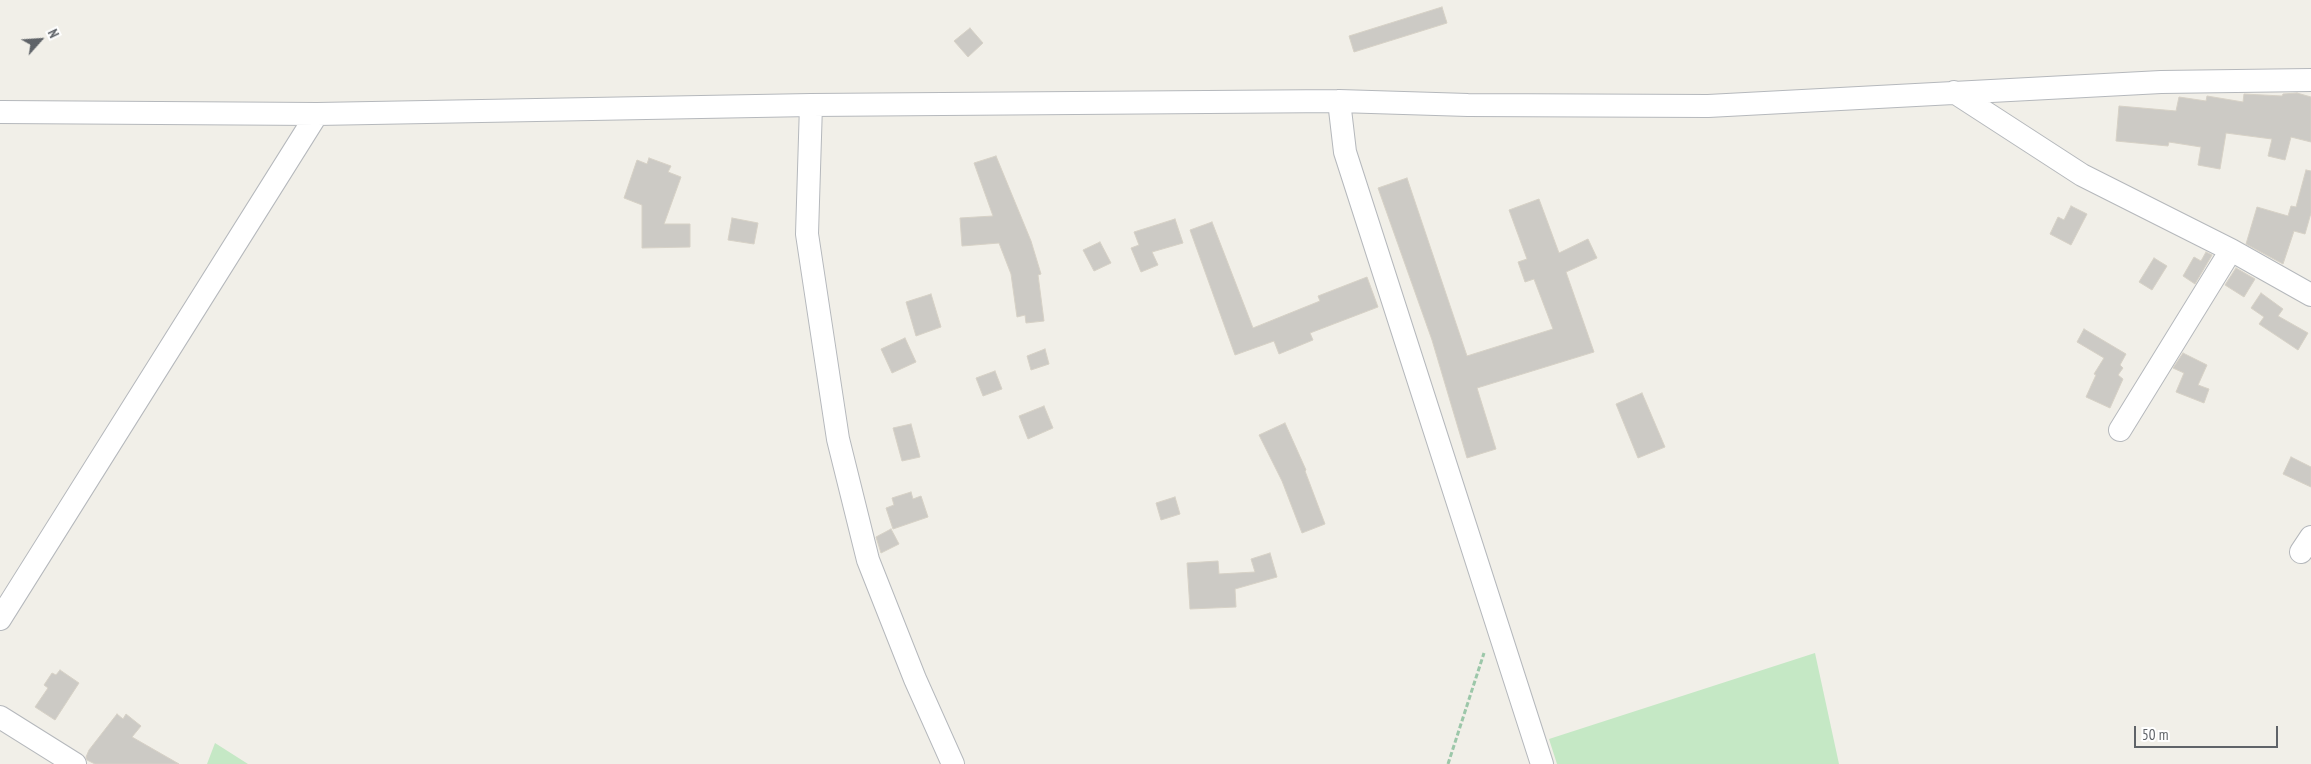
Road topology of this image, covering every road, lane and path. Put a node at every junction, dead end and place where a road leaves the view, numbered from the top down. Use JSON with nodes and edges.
{"nodes":[{"id":1,"x":2311,"y":80,"type":"edge"},
{"id":2,"x":1954,"y":92,"type":"junction"},
{"id":3,"x":1339,"y":101,"type":"junction"},
{"id":4,"x":811,"y":105,"type":"junction"},
{"id":5,"x":0,"y":112,"type":"edge"},
{"id":6,"x":317,"y":114,"type":"junction"},
{"id":7,"x":2231,"y":250,"type":"junction"},
{"id":8,"x":2311,"y":296,"type":"edge"},
{"id":9,"x":2120,"y":430,"type":"dead end"},
{"id":10,"x":1496,"y":618,"type":"junction"},
{"id":11,"x":0,"y":619,"type":"edge"},
{"id":12,"x":0,"y":716,"type":"edge"},
{"id":13,"x":75,"y":764,"type":"edge"},
{"id":14,"x":953,"y":764,"type":"edge"},
{"id":15,"x":1448,"y":764,"type":"edge"},
{"id":16,"x":1542,"y":764,"type":"edge"}],
"edges":[{"from":1,"to":2,"type":"street"},
{"from":2,"to":3,"type":"street"},
{"from":2,"to":7,"type":"street"},
{"from":3,"to":4,"type":"street"},
{"from":3,"to":10,"type":"street"},
{"from":4,"to":6,"type":"street"},
{"from":4,"to":14,"type":"street"},
{"from":5,"to":6,"type":"street"},
{"from":6,"to":11,"type":"street"},
{"from":7,"to":8,"type":"street"},
{"from":7,"to":9,"type":"street"},
{"from":10,"to":15,"type":"path"},
{"from":10,"to":16,"type":"street"},
{"from":12,"to":13,"type":"street"}]}
